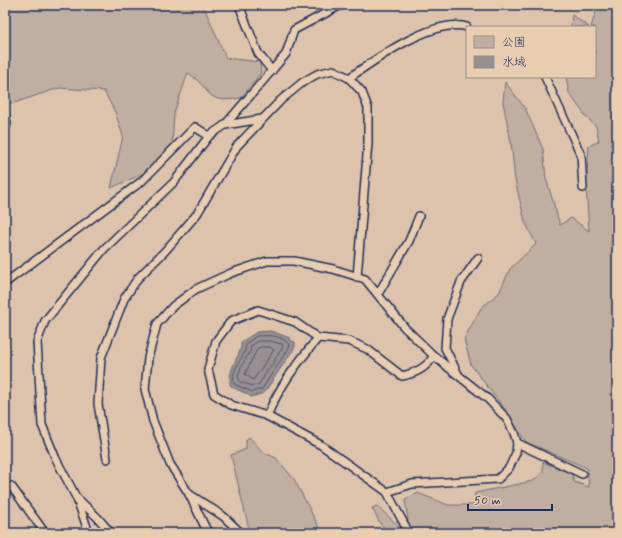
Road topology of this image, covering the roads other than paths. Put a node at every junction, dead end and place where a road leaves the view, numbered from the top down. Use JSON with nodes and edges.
{"nodes":[{"id":1,"x":239,"y":5,"type":"edge"},
{"id":2,"x":341,"y":5,"type":"edge"},
{"id":3,"x":466,"y":27,"type":"edge"},
{"id":4,"x":272,"y":70,"type":"junction"},
{"id":5,"x":349,"y":78,"type":"junction"},
{"id":6,"x":545,"y":78,"type":"edge"},
{"id":7,"x":5,"y":115,"type":"edge"},
{"id":8,"x":262,"y":120,"type":"junction"},
{"id":9,"x":225,"y":125,"type":"junction"},
{"id":10,"x":5,"y":127,"type":"edge"},
{"id":11,"x":209,"y":136,"type":"junction"},
{"id":12,"x":583,"y":188,"type":"dead end"},
{"id":13,"x":419,"y":216,"type":"dead end"},
{"id":14,"x":478,"y":258,"type":"dead end"},
{"id":15,"x":357,"y":277,"type":"junction"},
{"id":16,"x":5,"y":283,"type":"edge"},
{"id":17,"x":378,"y":294,"type":"junction"},
{"id":18,"x":318,"y":338,"type":"junction"},
{"id":19,"x":434,"y":356,"type":"junction"},
{"id":20,"x":459,"y":378,"type":"junction"},
{"id":21,"x":267,"y":416,"type":"junction"},
{"id":22,"x":517,"y":443,"type":"junction"},
{"id":23,"x":108,"y":459,"type":"dead end"},
{"id":24,"x":582,"y":474,"type":"dead end"},
{"id":25,"x":11,"y":486,"type":"dead end"},
{"id":26,"x":387,"y":492,"type":"junction"},
{"id":27,"x":189,"y":494,"type":"junction"},
{"id":28,"x":76,"y":497,"type":"junction"},
{"id":29,"x":44,"y":533,"type":"edge"},
{"id":30,"x":89,"y":533,"type":"edge"},
{"id":31,"x":111,"y":533,"type":"edge"},
{"id":32,"x":208,"y":533,"type":"edge"},
{"id":33,"x":241,"y":533,"type":"edge"},
{"id":34,"x":409,"y":533,"type":"edge"}],
"edges":[{"from":1,"to":4,"type":"lane"},
{"from":2,"to":4,"type":"lane"},
{"from":3,"to":5,"type":"lane"},
{"from":4,"to":9,"type":"lane"},
{"from":5,"to":8,"type":"lane"},
{"from":5,"to":15,"type":"lane"},
{"from":6,"to":12,"type":"lane"},
{"from":7,"to":10,"type":"lane"},
{"from":8,"to":9,"type":"lane"},
{"from":8,"to":23,"type":"lane"},
{"from":9,"to":11,"type":"lane"},
{"from":11,"to":16,"type":"lane"},
{"from":11,"to":28,"type":"lane"},
{"from":13,"to":17,"type":"lane"},
{"from":14,"to":20,"type":"lane"},
{"from":15,"to":17,"type":"lane"},
{"from":15,"to":27,"type":"lane"},
{"from":17,"to":19,"type":"lane"},
{"from":18,"to":19,"type":"lane"},
{"from":18,"to":21,"type":"lane"},
{"from":18,"to":21,"type":"lane"},
{"from":19,"to":20,"type":"lane"},
{"from":20,"to":22,"type":"lane"},
{"from":21,"to":26,"type":"lane"},
{"from":22,"to":24,"type":"lane"},
{"from":22,"to":26,"type":"lane"},
{"from":25,"to":29,"type":"lane"},
{"from":26,"to":34,"type":"lane"},
{"from":27,"to":32,"type":"lane"},
{"from":27,"to":33,"type":"lane"},
{"from":28,"to":30,"type":"lane"},
{"from":28,"to":31,"type":"lane"}]}
